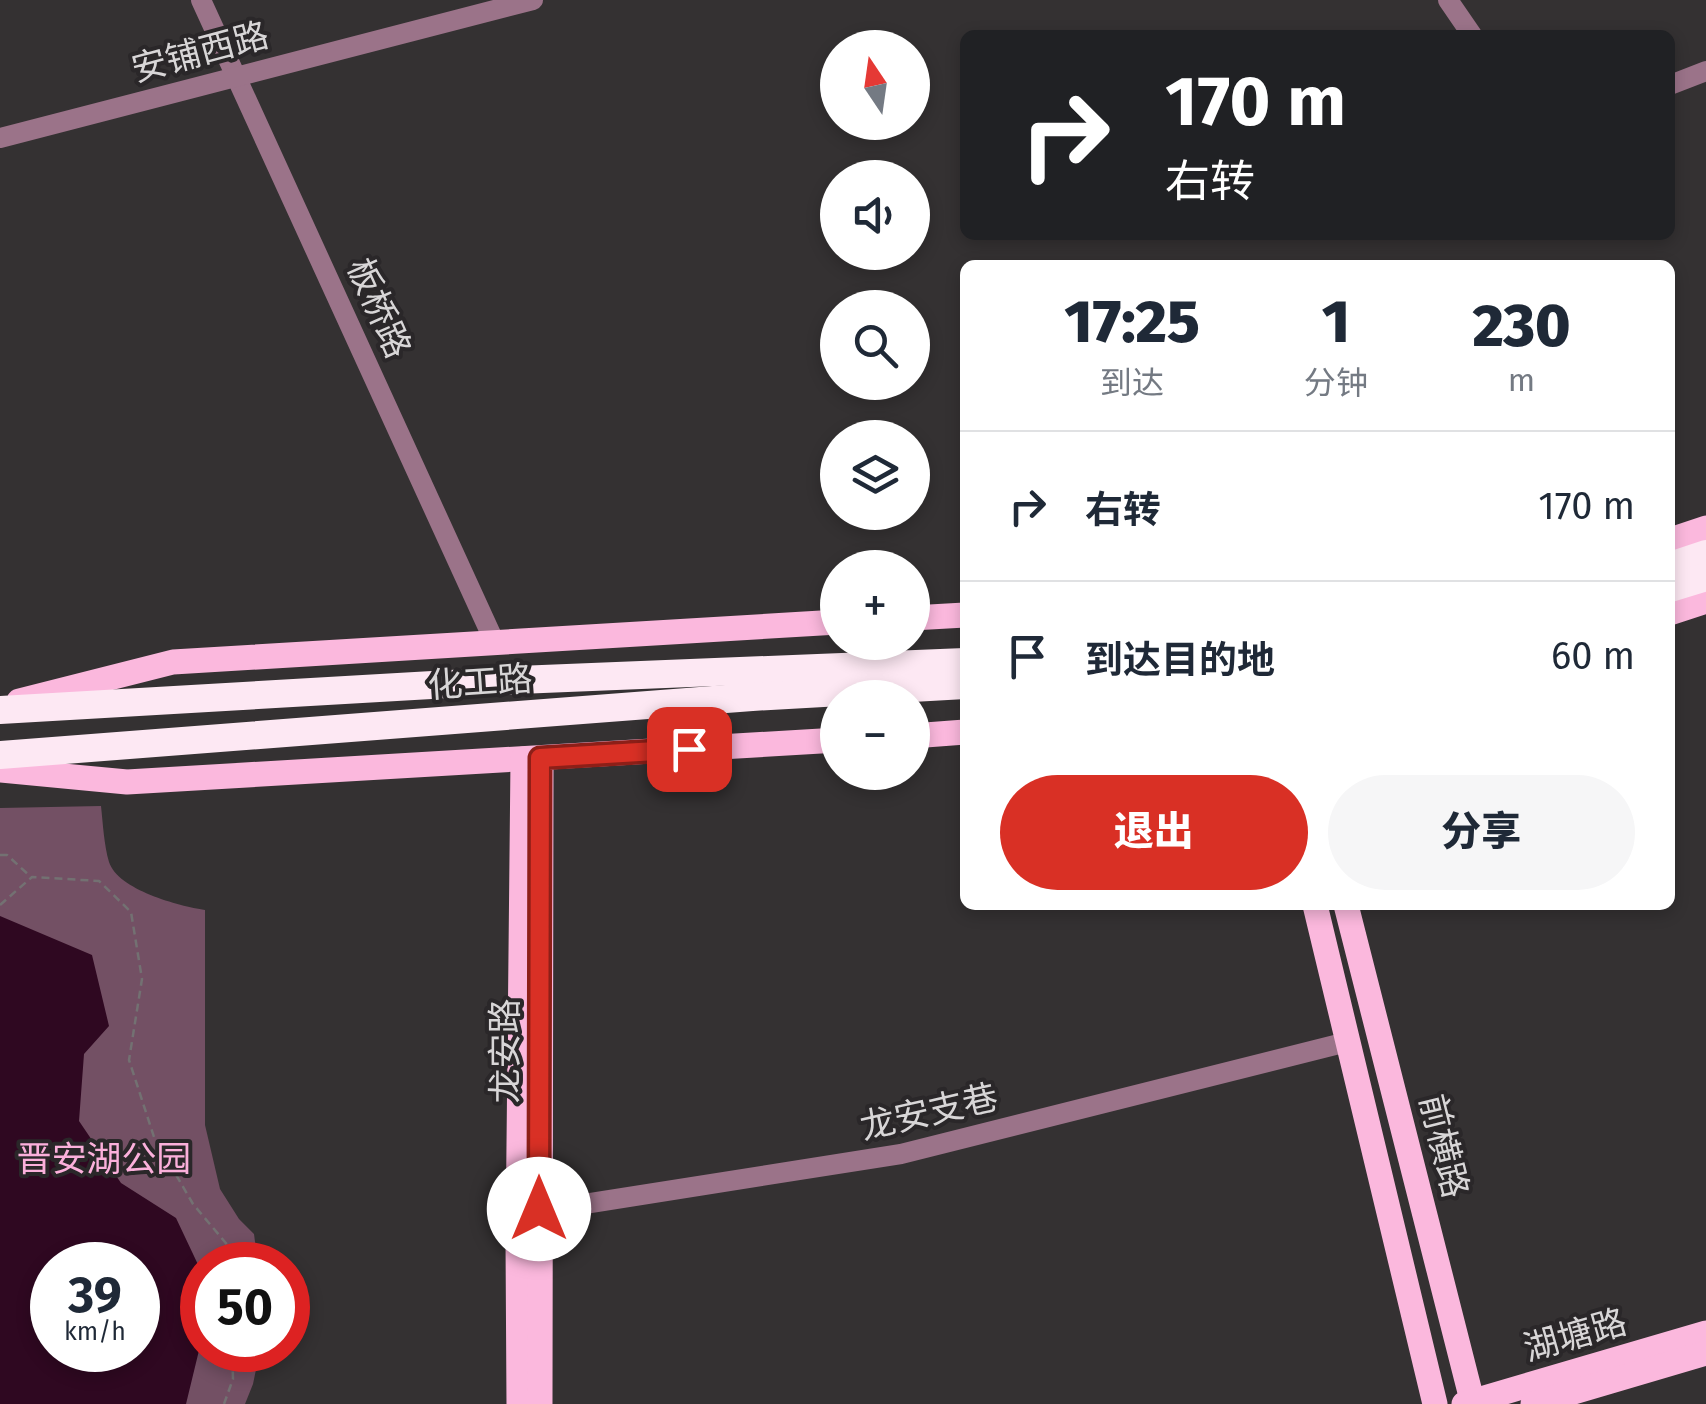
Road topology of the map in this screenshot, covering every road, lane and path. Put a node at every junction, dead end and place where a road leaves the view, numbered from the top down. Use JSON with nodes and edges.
{"nodes":[{"id":1,"x":201,"y":0,"type":"edge"},
{"id":2,"x":534,"y":0,"type":"edge"},
{"id":3,"x":1448,"y":0,"type":"edge"},
{"id":4,"x":1469,"y":30,"type":"edge"},
{"id":5,"x":1706,"y":71,"type":"edge"},
{"id":6,"x":237,"y":75,"type":"junction"},
{"id":7,"x":1675,"y":83,"type":"edge"},
{"id":8,"x":0,"y":138,"type":"edge"},
{"id":9,"x":1706,"y":528,"type":"edge"},
{"id":10,"x":1675,"y":538,"type":"edge"},
{"id":11,"x":1706,"y":554,"type":"edge"},
{"id":12,"x":1675,"y":564,"type":"edge"},
{"id":13,"x":1706,"y":577,"type":"edge"},
{"id":14,"x":1680,"y":606,"type":"edge"},
{"id":15,"x":960,"y":615,"type":"edge"},
{"id":16,"x":930,"y":617,"type":"edge"},
{"id":17,"x":820,"y":623,"type":"edge"},
{"id":18,"x":496,"y":643,"type":"junction"},
{"id":19,"x":960,"y":662,"type":"edge"},
{"id":20,"x":960,"y":685,"type":"edge"},
{"id":21,"x":0,"y":708,"type":"edge"},
{"id":22,"x":960,"y":732,"type":"edge"},
{"id":23,"x":930,"y":735,"type":"edge"},
{"id":24,"x":820,"y":741,"type":"edge"},
{"id":25,"x":0,"y":755,"type":"edge"},
{"id":26,"x":532,"y":759,"type":"junction"},
{"id":27,"x":0,"y":770,"type":"edge"},
{"id":28,"x":0,"y":854,"type":"edge"},
{"id":29,"x":32,"y":877,"type":"junction"},
{"id":30,"x":0,"y":905,"type":"edge"},
{"id":31,"x":1315,"y":910,"type":"edge"},
{"id":32,"x":1347,"y":910,"type":"edge"},
{"id":33,"x":1347,"y":1042,"type":"junction"},
{"id":34,"x":529,"y":1210,"type":"junction"},
{"id":35,"x":225,"y":1242,"type":"edge"},
{"id":36,"x":1706,"y":1333,"type":"edge"},
{"id":37,"x":1706,"y":1353,"type":"edge"},
{"id":38,"x":233,"y":1372,"type":"edge"},
{"id":39,"x":1470,"y":1403,"type":"edge"},
{"id":40,"x":224,"y":1404,"type":"edge"},
{"id":41,"x":520,"y":1404,"type":"edge"},
{"id":42,"x":540,"y":1404,"type":"edge"},
{"id":43,"x":1434,"y":1404,"type":"edge"},
{"id":44,"x":1533,"y":1404,"type":"edge"}],
"edges":[{"from":1,"to":6,"type":"street","name":"板桥路"},
{"from":2,"to":6,"type":"street","name":"安铺西路"},
{"from":3,"to":4,"type":"street"},
{"from":5,"to":7,"type":"street"},
{"from":6,"to":8,"type":"street","name":"安铺西路"},
{"from":6,"to":18,"type":"street","name":"板桥路"},
{"from":9,"to":10,"type":"main road"},
{"from":11,"to":12,"type":"highway"},
{"from":13,"to":14,"type":"highway"},
{"from":15,"to":16,"type":"main road"},
{"from":17,"to":18,"type":"main road","name":"化工路"},
{"from":18,"to":21,"type":"main road","name":"化工路"},
{"from":19,"to":21,"type":"highway","name":"化工路"},
{"from":20,"to":25,"type":"highway","name":"化工路"},
{"from":22,"to":23,"type":"main road"},
{"from":24,"to":26,"type":"main road"},
{"from":26,"to":27,"type":"main road"},
{"from":26,"to":34,"type":"main road","name":"龙安路"},
{"from":28,"to":29,"type":"path"},
{"from":29,"to":30,"type":"path"},
{"from":29,"to":35,"type":"path"},
{"from":31,"to":33,"type":"main road","name":"前横路"},
{"from":32,"to":39,"type":"main road","name":"前横路"},
{"from":33,"to":34,"type":"street","name":"龙安支巷"},
{"from":33,"to":43,"type":"main road","name":"前横路"},
{"from":34,"to":41,"type":"main road","name":"龙安路"},
{"from":34,"to":42,"type":"main road","name":"龙安路"},
{"from":36,"to":39,"type":"main road","name":"湖塘路"},
{"from":37,"to":44,"type":"main road","name":"湖塘路"},
{"from":38,"to":40,"type":"path"}]}
